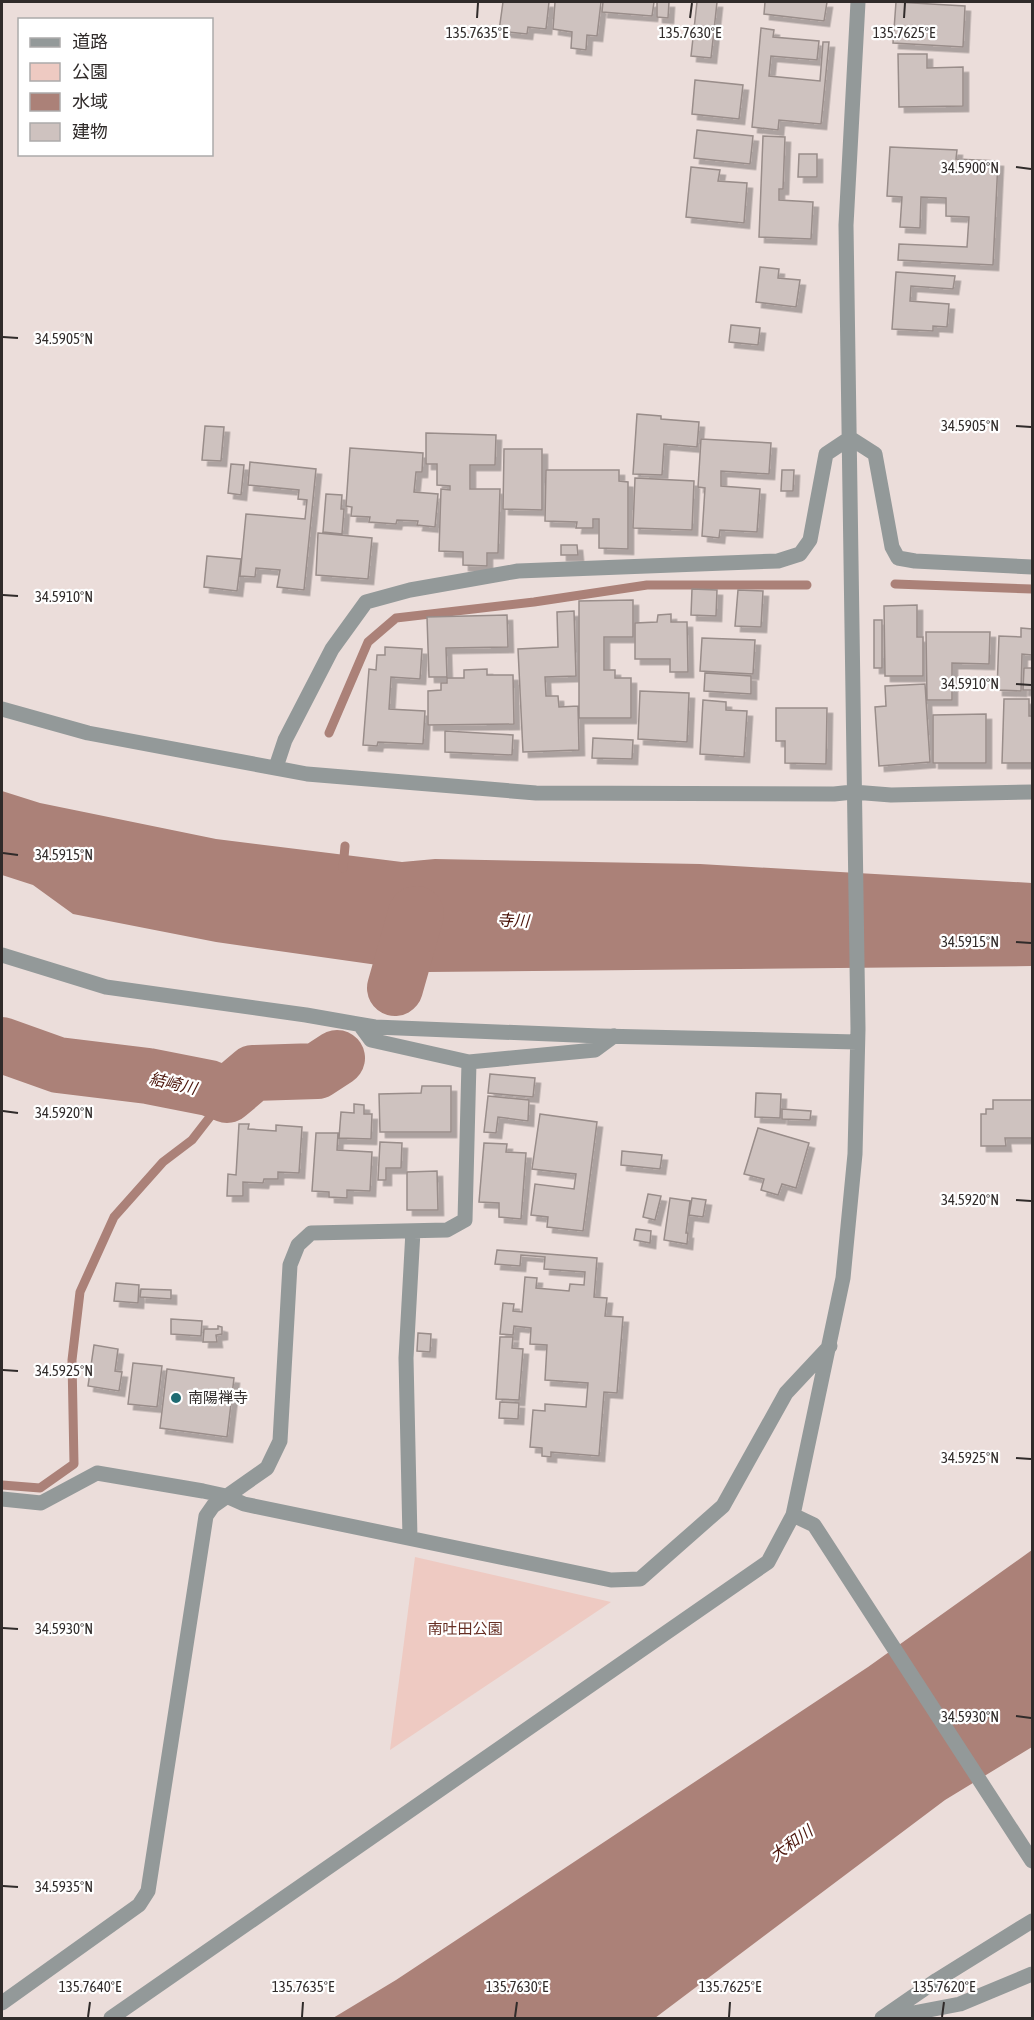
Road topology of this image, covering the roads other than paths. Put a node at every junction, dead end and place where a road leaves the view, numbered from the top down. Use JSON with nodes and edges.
{"nodes":[{"id":1,"x":858,"y":2,"type":"edge"},
{"id":2,"x":850,"y":438,"type":"junction"},
{"id":3,"x":1032,"y":567,"type":"edge"},
{"id":4,"x":2,"y":709,"type":"edge"},
{"id":5,"x":276,"y":767,"type":"junction"},
{"id":6,"x":1032,"y":792,"type":"edge"},
{"id":7,"x":854,"y":798,"type":"junction"},
{"id":8,"x":2,"y":955,"type":"edge"},
{"id":9,"x":360,"y":1025,"type":"junction"},
{"id":10,"x":857,"y":1035,"type":"junction"},
{"id":11,"x":614,"y":1036,"type":"junction"},
{"id":12,"x":470,"y":1062,"type":"junction"},
{"id":13,"x":413,"y":1231,"type":"junction"},
{"id":14,"x":830,"y":1346,"type":"junction"},
{"id":15,"x":226,"y":1496,"type":"junction"},
{"id":16,"x":2,"y":1499,"type":"edge"},
{"id":17,"x":793,"y":1515,"type":"junction"},
{"id":18,"x":410,"y":1538,"type":"junction"},
{"id":19,"x":1032,"y":1861,"type":"edge"},
{"id":20,"x":1032,"y":1922,"type":"edge"},
{"id":21,"x":1032,"y":1974,"type":"edge"},
{"id":22,"x":2,"y":2003,"type":"edge"},
{"id":23,"x":111,"y":2019,"type":"edge"},
{"id":24,"x":883,"y":2019,"type":"edge"}],
"edges":[{"from":1,"to":2,"type":"street"},
{"from":2,"to":3,"type":"street"},
{"from":2,"to":5,"type":"street"},
{"from":2,"to":7,"type":"street"},
{"from":4,"to":5,"type":"street"},
{"from":5,"to":7,"type":"street"},
{"from":6,"to":7,"type":"street"},
{"from":7,"to":10,"type":"street"},
{"from":8,"to":9,"type":"street"},
{"from":9,"to":11,"type":"street"},
{"from":9,"to":12,"type":"street"},
{"from":10,"to":11,"type":"street"},
{"from":10,"to":14,"type":"street"},
{"from":11,"to":12,"type":"street"},
{"from":12,"to":13,"type":"street"},
{"from":13,"to":15,"type":"street"},
{"from":13,"to":18,"type":"street"},
{"from":14,"to":17,"type":"street"},
{"from":14,"to":18,"type":"street"},
{"from":15,"to":16,"type":"street"},
{"from":15,"to":18,"type":"street"},
{"from":15,"to":22,"type":"street"},
{"from":17,"to":19,"type":"street"},
{"from":17,"to":23,"type":"street"},
{"from":20,"to":24,"type":"street"},
{"from":21,"to":24,"type":"street"}]}
